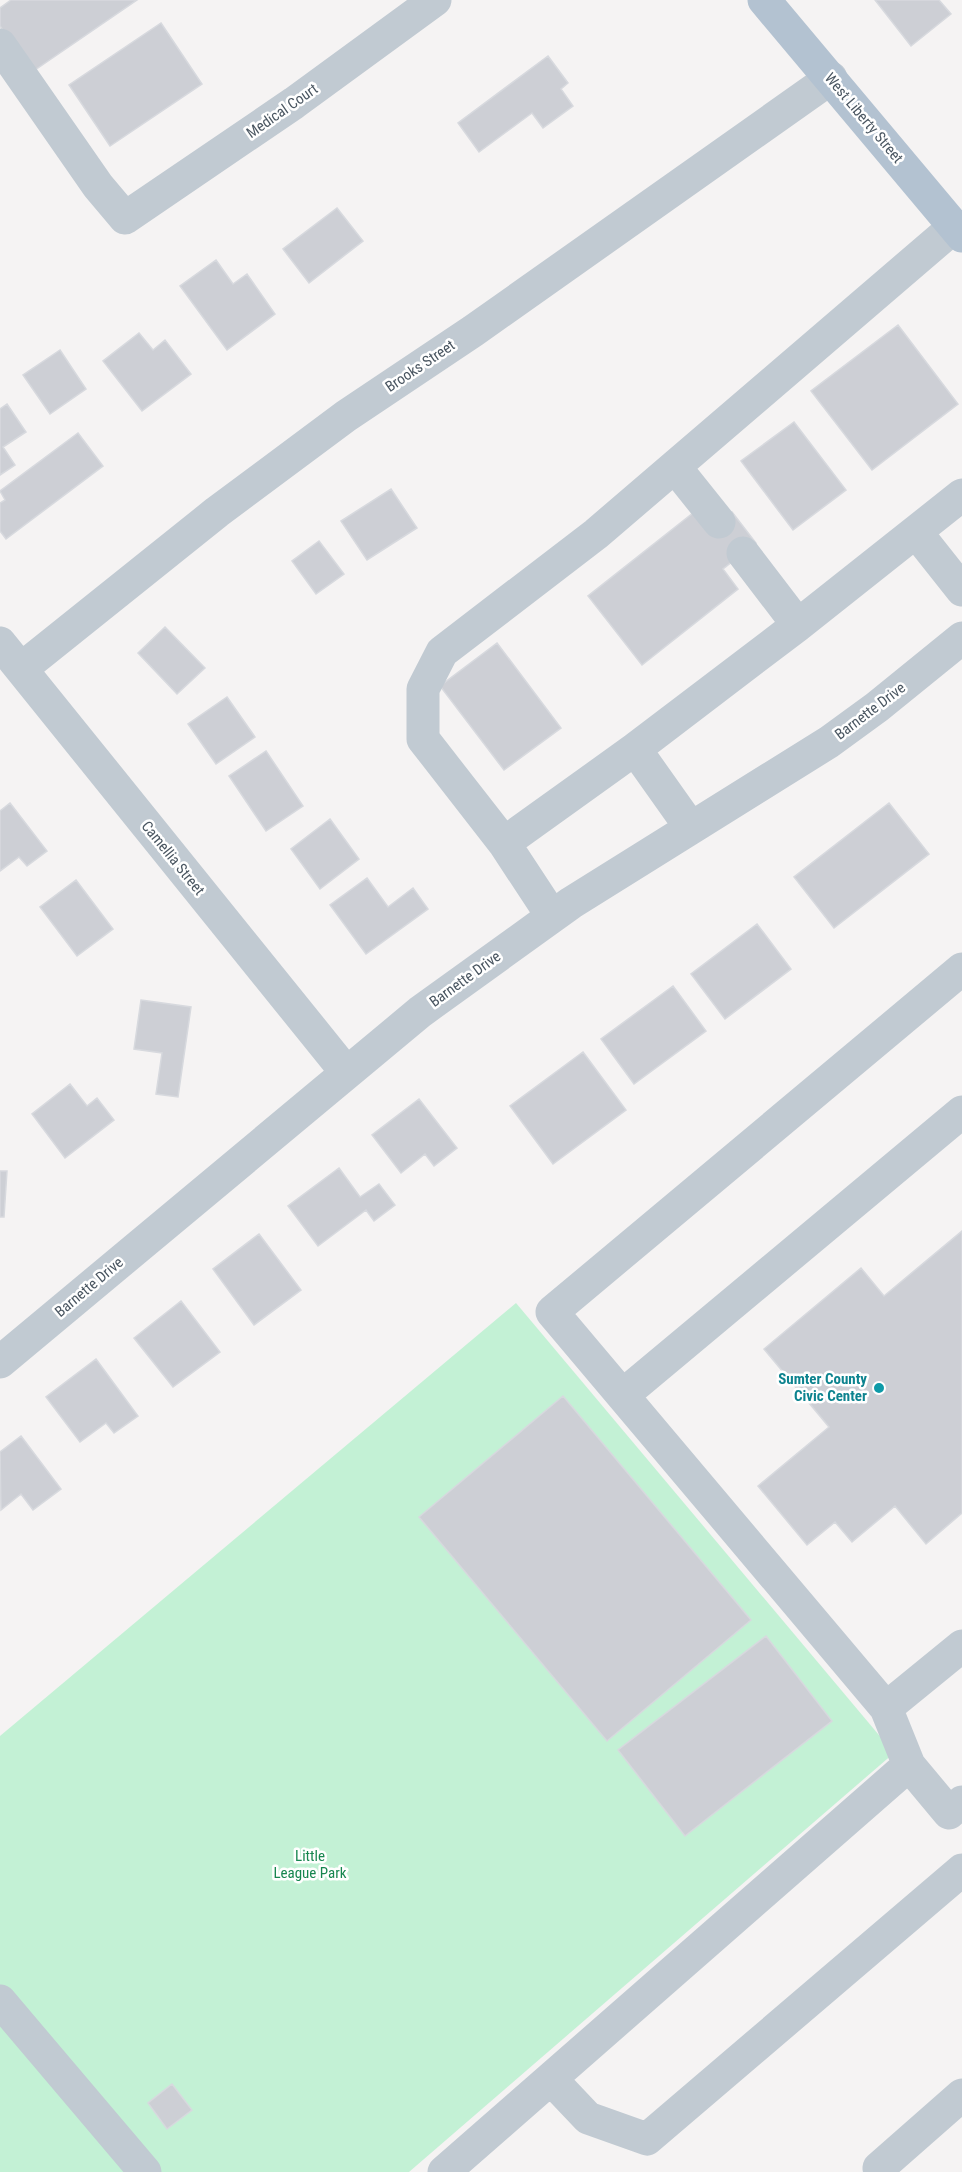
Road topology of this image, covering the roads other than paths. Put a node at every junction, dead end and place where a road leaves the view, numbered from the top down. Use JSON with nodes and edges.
{"nodes":[{"id":1,"x":435,"y":0,"type":"edge"},
{"id":2,"x":764,"y":0,"type":"edge"},
{"id":3,"x":0,"y":45,"type":"edge"},
{"id":4,"x":831,"y":78,"type":"junction"},
{"id":5,"x":958,"y":232,"type":"edge"},
{"id":6,"x":675,"y":467,"type":"junction"},
{"id":7,"x":962,"y":495,"type":"edge"},
{"id":8,"x":719,"y":522,"type":"dead end"},
{"id":9,"x":916,"y":532,"type":"junction"},
{"id":10,"x":743,"y":553,"type":"dead end"},
{"id":11,"x":962,"y":590,"type":"edge"},
{"id":12,"x":798,"y":625,"type":"junction"},
{"id":13,"x":962,"y":638,"type":"edge"},
{"id":14,"x":0,"y":643,"type":"edge"},
{"id":15,"x":21,"y":669,"type":"junction"},
{"id":16,"x":635,"y":749,"type":"junction"},
{"id":17,"x":691,"y":828,"type":"junction"},
{"id":18,"x":504,"y":843,"type":"junction"},
{"id":19,"x":552,"y":916,"type":"junction"},
{"id":20,"x":962,"y":969,"type":"edge"},
{"id":21,"x":346,"y":1072,"type":"junction"},
{"id":22,"x":962,"y":1112,"type":"edge"},
{"id":23,"x":0,"y":1362,"type":"edge"},
{"id":24,"x":623,"y":1395,"type":"junction"},
{"id":25,"x":962,"y":1646,"type":"edge"},
{"id":26,"x":886,"y":1708,"type":"junction"},
{"id":27,"x":909,"y":1765,"type":"junction"},
{"id":28,"x":958,"y":1815,"type":"edge"},
{"id":29,"x":962,"y":1870,"type":"edge"},
{"id":30,"x":0,"y":2001,"type":"edge"},
{"id":31,"x":550,"y":2079,"type":"junction"},
{"id":32,"x":950,"y":2104,"type":"edge"},
{"id":33,"x":145,"y":2172,"type":"edge"},
{"id":34,"x":444,"y":2172,"type":"edge"},
{"id":35,"x":882,"y":2172,"type":"edge"}],
"edges":[{"from":1,"to":3,"type":"street","name":"Medical Court"},
{"from":2,"to":4,"type":"main road","name":"West Liberty Street"},
{"from":4,"to":5,"type":"main road","name":"West Liberty Street"},
{"from":4,"to":15,"type":"street","name":"Brooks Street"},
{"from":5,"to":6,"type":"street"},
{"from":6,"to":8,"type":"street"},
{"from":6,"to":18,"type":"street"},
{"from":7,"to":9,"type":"street"},
{"from":9,"to":11,"type":"street"},
{"from":9,"to":12,"type":"street"},
{"from":10,"to":12,"type":"street"},
{"from":12,"to":16,"type":"street"},
{"from":13,"to":17,"type":"street","name":"Barnette Drive"},
{"from":14,"to":15,"type":"street","name":"Camellia Street"},
{"from":15,"to":21,"type":"street","name":"Camellia Street"},
{"from":16,"to":17,"type":"street"},
{"from":16,"to":18,"type":"street"},
{"from":17,"to":19,"type":"street","name":"Barnette Drive"},
{"from":18,"to":19,"type":"street"},
{"from":19,"to":21,"type":"street","name":"Barnette Drive"},
{"from":20,"to":24,"type":"street"},
{"from":21,"to":23,"type":"street","name":"Barnette Drive"},
{"from":22,"to":24,"type":"street"},
{"from":24,"to":26,"type":"street"},
{"from":25,"to":26,"type":"street"},
{"from":26,"to":27,"type":"street"},
{"from":27,"to":28,"type":"street"},
{"from":27,"to":31,"type":"street"},
{"from":29,"to":31,"type":"street"},
{"from":30,"to":33,"type":"street"},
{"from":31,"to":34,"type":"street"},
{"from":32,"to":35,"type":"street"}]}
